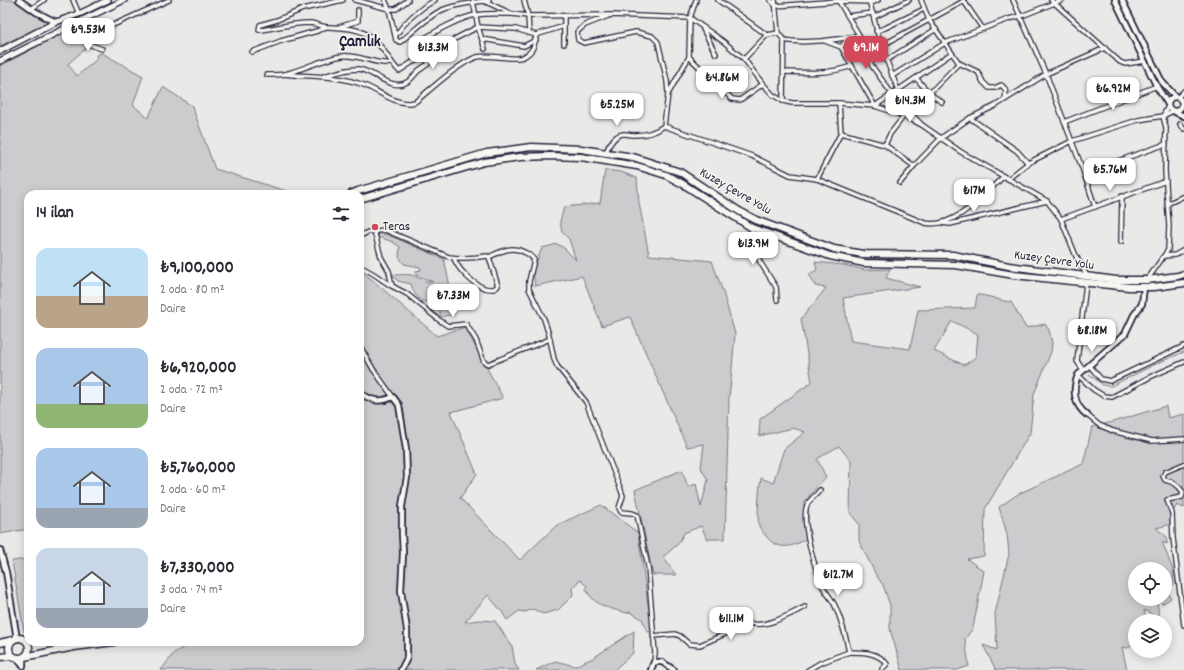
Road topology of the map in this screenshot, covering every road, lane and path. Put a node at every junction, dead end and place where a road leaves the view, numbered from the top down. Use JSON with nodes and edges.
{"nodes":[{"id":1,"x":19,"y":0,"type":"edge"},
{"id":2,"x":44,"y":0,"type":"edge"},
{"id":3,"x":72,"y":0,"type":"edge"},
{"id":4,"x":108,"y":0,"type":"edge"},
{"id":5,"x":124,"y":0,"type":"edge"},
{"id":6,"x":169,"y":0,"type":"edge"},
{"id":7,"x":343,"y":0,"type":"edge"},
{"id":8,"x":355,"y":0,"type":"edge"},
{"id":9,"x":386,"y":0,"type":"edge"},
{"id":10,"x":408,"y":0,"type":"edge"},
{"id":11,"x":435,"y":0,"type":"edge"},
{"id":12,"x":487,"y":0,"type":"edge"},
{"id":13,"x":524,"y":0,"type":"edge"},
{"id":14,"x":696,"y":0,"type":"edge"},
{"id":15,"x":718,"y":0,"type":"edge"},
{"id":16,"x":770,"y":0,"type":"edge"},
{"id":17,"x":775,"y":0,"type":"edge"},
{"id":18,"x":838,"y":0,"type":"edge"},
{"id":19,"x":878,"y":0,"type":"edge"},
{"id":20,"x":909,"y":0,"type":"edge"},
{"id":21,"x":921,"y":0,"type":"edge"},
{"id":22,"x":1013,"y":0,"type":"edge"},
{"id":23,"x":1062,"y":0,"type":"edge"},
{"id":24,"x":1114,"y":0,"type":"edge"},
{"id":25,"x":1122,"y":0,"type":"edge"},
{"id":26,"x":473,"y":1,"type":"edge"},
{"id":27,"x":869,"y":1,"type":"edge"},
{"id":28,"x":964,"y":1,"type":"edge"},
{"id":29,"x":1053,"y":1,"type":"edge"},
{"id":30,"x":776,"y":6,"type":"junction"},
{"id":31,"x":31,"y":9,"type":"junction"},
{"id":32,"x":389,"y":9,"type":"junction"},
{"id":33,"x":924,"y":9,"type":"junction"},
{"id":34,"x":358,"y":10,"type":"dead end"},
{"id":35,"x":79,"y":14,"type":"junction"},
{"id":36,"x":512,"y":14,"type":"junction"},
{"id":37,"x":475,"y":15,"type":"junction"},
{"id":38,"x":611,"y":15,"type":"junction"},
{"id":39,"x":874,"y":15,"type":"junction"},
{"id":40,"x":528,"y":16,"type":"junction"},
{"id":41,"x":564,"y":16,"type":"junction"},
{"id":42,"x":848,"y":16,"type":"junction"},
{"id":43,"x":1021,"y":16,"type":"junction"},
{"id":44,"x":690,"y":18,"type":"junction"},
{"id":45,"x":929,"y":20,"type":"junction"},
{"id":46,"x":56,"y":22,"type":"junction"},
{"id":47,"x":564,"y":26,"type":"junction"},
{"id":48,"x":701,"y":26,"type":"junction"},
{"id":49,"x":326,"y":27,"type":"junction"},
{"id":50,"x":478,"y":27,"type":"junction"},
{"id":51,"x":66,"y":28,"type":"junction"},
{"id":52,"x":337,"y":28,"type":"junction"},
{"id":53,"x":983,"y":28,"type":"junction"},
{"id":54,"x":936,"y":29,"type":"junction"},
{"id":55,"x":876,"y":31,"type":"junction"},
{"id":56,"x":529,"y":33,"type":"junction"},
{"id":57,"x":778,"y":33,"type":"junction"},
{"id":58,"x":396,"y":35,"type":"junction"},
{"id":59,"x":536,"y":35,"type":"junction"},
{"id":60,"x":767,"y":35,"type":"junction"},
{"id":61,"x":858,"y":35,"type":"junction"},
{"id":62,"x":848,"y":38,"type":"junction"},
{"id":63,"x":82,"y":39,"type":"junction"},
{"id":64,"x":482,"y":40,"type":"junction"},
{"id":65,"x":536,"y":40,"type":"junction"},
{"id":66,"x":784,"y":40,"type":"junction"},
{"id":67,"x":823,"y":40,"type":"junction"},
{"id":68,"x":419,"y":42,"type":"dead end"},
{"id":69,"x":945,"y":43,"type":"junction"},
{"id":70,"x":564,"y":44,"type":"dead end"},
{"id":71,"x":881,"y":46,"type":"junction"},
{"id":72,"x":841,"y":47,"type":"junction"},
{"id":73,"x":1105,"y":48,"type":"junction"},
{"id":74,"x":102,"y":49,"type":"dead end"},
{"id":75,"x":485,"y":49,"type":"dead end"},
{"id":76,"x":0,"y":51,"type":"edge"},
{"id":77,"x":252,"y":52,"type":"dead end"},
{"id":78,"x":952,"y":53,"type":"junction"},
{"id":79,"x":716,"y":54,"type":"dead end"},
{"id":80,"x":689,"y":57,"type":"junction"},
{"id":81,"x":422,"y":58,"type":"junction"},
{"id":82,"x":744,"y":59,"type":"junction"},
{"id":83,"x":887,"y":60,"type":"junction"},
{"id":84,"x":0,"y":61,"type":"edge"},
{"id":85,"x":1144,"y":61,"type":"junction"},
{"id":86,"x":391,"y":63,"type":"junction"},
{"id":87,"x":959,"y":63,"type":"junction"},
{"id":88,"x":852,"y":66,"type":"junction"},
{"id":89,"x":784,"y":72,"type":"junction"},
{"id":90,"x":284,"y":74,"type":"junction"},
{"id":91,"x":1046,"y":74,"type":"junction"},
{"id":92,"x":267,"y":75,"type":"dead end"},
{"id":93,"x":892,"y":76,"type":"junction"},
{"id":94,"x":319,"y":77,"type":"junction"},
{"id":95,"x":916,"y":78,"type":"junction"},
{"id":96,"x":763,"y":84,"type":"junction"},
{"id":97,"x":1157,"y":86,"type":"junction"},
{"id":98,"x":898,"y":90,"type":"junction"},
{"id":99,"x":1184,"y":91,"type":"edge"},
{"id":100,"x":668,"y":94,"type":"junction"},
{"id":101,"x":892,"y":94,"type":"junction"},
{"id":102,"x":930,"y":94,"type":"junction"},
{"id":103,"x":1177,"y":97,"type":"junction"},
{"id":104,"x":1005,"y":99,"type":"junction"},
{"id":105,"x":783,"y":101,"type":"junction"},
{"id":106,"x":942,"y":102,"type":"dead end"},
{"id":107,"x":839,"y":103,"type":"junction"},
{"id":108,"x":1183,"y":104,"type":"edge"},
{"id":109,"x":1168,"y":105,"type":"junction"},
{"id":110,"x":875,"y":106,"type":"junction"},
{"id":111,"x":1174,"y":111,"type":"junction"},
{"id":112,"x":911,"y":112,"type":"junction"},
{"id":113,"x":904,"y":116,"type":"junction"},
{"id":114,"x":1163,"y":116,"type":"junction"},
{"id":115,"x":1184,"y":116,"type":"edge"},
{"id":116,"x":970,"y":118,"type":"junction"},
{"id":117,"x":1064,"y":122,"type":"junction"},
{"id":118,"x":1180,"y":124,"type":"dead end"},
{"id":119,"x":922,"y":125,"type":"junction"},
{"id":120,"x":664,"y":126,"type":"junction"},
{"id":121,"x":1184,"y":129,"type":"edge"},
{"id":122,"x":841,"y":133,"type":"junction"},
{"id":123,"x":941,"y":138,"type":"junction"},
{"id":124,"x":1071,"y":142,"type":"junction"},
{"id":125,"x":1166,"y":144,"type":"junction"},
{"id":126,"x":885,"y":145,"type":"junction"},
{"id":127,"x":606,"y":152,"type":"junction"},
{"id":128,"x":1028,"y":163,"type":"junction"},
{"id":129,"x":914,"y":166,"type":"junction"},
{"id":130,"x":1084,"y":173,"type":"junction"},
{"id":131,"x":1003,"y":177,"type":"junction"},
{"id":132,"x":817,"y":179,"type":"junction"},
{"id":133,"x":1008,"y":179,"type":"junction"},
{"id":134,"x":1166,"y":181,"type":"junction"},
{"id":135,"x":900,"y":183,"type":"dead end"},
{"id":136,"x":362,"y":190,"type":"edge"},
{"id":137,"x":1122,"y":196,"type":"junction"},
{"id":138,"x":1184,"y":196,"type":"edge"},
{"id":139,"x":364,"y":198,"type":"edge"},
{"id":140,"x":1047,"y":201,"type":"junction"},
{"id":141,"x":1168,"y":204,"type":"junction"},
{"id":142,"x":1095,"y":207,"type":"junction"},
{"id":143,"x":1061,"y":219,"type":"junction"},
{"id":144,"x":941,"y":223,"type":"junction"},
{"id":145,"x":752,"y":228,"type":"junction"},
{"id":146,"x":374,"y":231,"type":"junction"},
{"id":147,"x":364,"y":235,"type":"edge"},
{"id":148,"x":1121,"y":242,"type":"dead end"},
{"id":149,"x":1184,"y":250,"type":"edge"},
{"id":150,"x":1164,"y":256,"type":"junction"},
{"id":151,"x":489,"y":257,"type":"junction"},
{"id":152,"x":454,"y":258,"type":"junction"},
{"id":153,"x":364,"y":268,"type":"edge"},
{"id":154,"x":1184,"y":274,"type":"edge"},
{"id":155,"x":1087,"y":280,"type":"junction"},
{"id":156,"x":1147,"y":280,"type":"junction"},
{"id":157,"x":1184,"y":283,"type":"edge"},
{"id":158,"x":392,"y":286,"type":"junction"},
{"id":159,"x":1144,"y":287,"type":"junction"},
{"id":160,"x":777,"y":300,"type":"dead end"},
{"id":161,"x":550,"y":339,"type":"junction"},
{"id":162,"x":1184,"y":346,"type":"edge"},
{"id":163,"x":364,"y":353,"type":"edge"},
{"id":164,"x":1184,"y":362,"type":"edge"},
{"id":165,"x":1089,"y":365,"type":"junction"},
{"id":166,"x":1083,"y":370,"type":"junction"},
{"id":167,"x":1078,"y":375,"type":"junction"},
{"id":168,"x":364,"y":396,"type":"edge"},
{"id":169,"x":393,"y":396,"type":"junction"},
{"id":170,"x":1086,"y":415,"type":"joint"},
{"id":171,"x":1184,"y":439,"type":"edge"},
{"id":172,"x":1184,"y":464,"type":"edge"},
{"id":173,"x":820,"y":490,"type":"dead end"},
{"id":174,"x":0,"y":550,"type":"edge"},
{"id":175,"x":805,"y":607,"type":"dead end"},
{"id":176,"x":1184,"y":625,"type":"edge"},
{"id":177,"x":653,"y":636,"type":"junction"},
{"id":178,"x":20,"y":639,"type":"edge"},
{"id":179,"x":0,"y":643,"type":"edge"},
{"id":180,"x":29,"y":646,"type":"edge"},
{"id":181,"x":87,"y":646,"type":"edge"},
{"id":182,"x":849,"y":652,"type":"junction"},
{"id":183,"x":0,"y":657,"type":"edge"},
{"id":184,"x":19,"y":657,"type":"junction"},
{"id":185,"x":654,"y":662,"type":"junction"},
{"id":186,"x":23,"y":668,"type":"edge"},
{"id":187,"x":401,"y":670,"type":"edge"},
{"id":188,"x":651,"y":670,"type":"edge"},
{"id":189,"x":674,"y":670,"type":"edge"},
{"id":190,"x":808,"y":670,"type":"edge"},
{"id":191,"x":882,"y":670,"type":"edge"}],
"edges":[{"from":1,"to":31,"type":"street"},
{"from":2,"to":31,"type":"street"},
{"from":3,"to":35,"type":"street"},
{"from":4,"to":35,"type":"main road"},
{"from":5,"to":51,"type":"main road"},
{"from":6,"to":63,"type":"street"},
{"from":7,"to":49,"type":"street"},
{"from":8,"to":32,"type":"street"},
{"from":9,"to":32,"type":"street"},
{"from":10,"to":32,"type":"street"},
{"from":11,"to":58,"type":"street"},
{"from":12,"to":26,"type":"street"},
{"from":12,"to":36,"type":"street"},
{"from":13,"to":40,"type":"street"},
{"from":14,"to":44,"type":"street"},
{"from":15,"to":60,"type":"street"},
{"from":16,"to":30,"type":"street"},
{"from":17,"to":30,"type":"street"},
{"from":18,"to":27,"type":"street"},
{"from":18,"to":30,"type":"street"},
{"from":18,"to":42,"type":"street"},
{"from":19,"to":27,"type":"street"},
{"from":20,"to":39,"type":"street"},
{"from":21,"to":33,"type":"street"},
{"from":22,"to":43,"type":"street"},
{"from":23,"to":29,"type":"street"},
{"from":24,"to":85,"type":"street"},
{"from":25,"to":103,"type":"street"},
{"from":26,"to":37,"type":"street"},
{"from":26,"to":58,"type":"street"},
{"from":27,"to":39,"type":"street"},
{"from":28,"to":45,"type":"street"},
{"from":28,"to":53,"type":"street"},
{"from":29,"to":43,"type":"street"},
{"from":29,"to":73,"type":"street"},
{"from":30,"to":57,"type":"street"},
{"from":31,"to":46,"type":"street"},
{"from":32,"to":58,"type":"street"},
{"from":33,"to":45,"type":"street"},
{"from":33,"to":55,"type":"street"},
{"from":34,"to":52,"type":"street"},
{"from":35,"to":46,"type":"main road"},
{"from":36,"to":37,"type":"street"},
{"from":36,"to":40,"type":"street"},
{"from":37,"to":50,"type":"street"},
{"from":37,"to":68,"type":"street"},
{"from":38,"to":41,"type":"street"},
{"from":38,"to":44,"type":"street"},
{"from":38,"to":100,"type":"street"},
{"from":39,"to":42,"type":"street"},
{"from":39,"to":55,"type":"street"},
{"from":40,"to":41,"type":"street"},
{"from":40,"to":56,"type":"street"},
{"from":41,"to":47,"type":"street"},
{"from":42,"to":61,"type":"street"},
{"from":43,"to":53,"type":"street"},
{"from":43,"to":91,"type":"street"},
{"from":44,"to":48,"type":"street"},
{"from":44,"to":80,"type":"street"},
{"from":45,"to":54,"type":"street"},
{"from":45,"to":71,"type":"street"},
{"from":46,"to":76,"type":"main road"},
{"from":47,"to":59,"type":"street"},
{"from":47,"to":70,"type":"street"},
{"from":48,"to":79,"type":"street"},
{"from":48,"to":82,"type":"street"},
{"from":49,"to":52,"type":"street"},
{"from":49,"to":77,"type":"street"},
{"from":50,"to":56,"type":"street"},
{"from":50,"to":64,"type":"street"},
{"from":50,"to":81,"type":"street"},
{"from":51,"to":63,"type":"street"},
{"from":51,"to":84,"type":"main road"},
{"from":52,"to":86,"type":"street"},
{"from":53,"to":69,"type":"street"},
{"from":54,"to":69,"type":"street"},
{"from":54,"to":83,"type":"street"},
{"from":55,"to":71,"type":"street"},
{"from":56,"to":59,"type":"street"},
{"from":57,"to":60,"type":"street"},
{"from":57,"to":66,"type":"street"},
{"from":59,"to":65,"type":"street"},
{"from":60,"to":82,"type":"street"},
{"from":61,"to":62,"type":"street"},
{"from":61,"to":101,"type":"street"},
{"from":62,"to":67,"type":"street"},
{"from":62,"to":72,"type":"street"},
{"from":63,"to":74,"type":"street"},
{"from":64,"to":65,"type":"street"},
{"from":64,"to":75,"type":"street"},
{"from":65,"to":94,"type":"street"},
{"from":66,"to":67,"type":"street"},
{"from":66,"to":89,"type":"street"},
{"from":67,"to":72,"type":"street"},
{"from":69,"to":78,"type":"street"},
{"from":69,"to":93,"type":"street"},
{"from":71,"to":83,"type":"street"},
{"from":72,"to":88,"type":"street"},
{"from":73,"to":85,"type":"street"},
{"from":73,"to":91,"type":"street"},
{"from":78,"to":87,"type":"street"},
{"from":78,"to":95,"type":"street"},
{"from":80,"to":96,"type":"street"},
{"from":80,"to":100,"type":"street"},
{"from":81,"to":86,"type":"street"},
{"from":81,"to":94,"type":"street"},
{"from":82,"to":96,"type":"street"},
{"from":83,"to":93,"type":"street"},
{"from":85,"to":97,"type":"street"},
{"from":86,"to":90,"type":"street"},
{"from":87,"to":102,"type":"street"},
{"from":87,"to":104,"type":"street"},
{"from":88,"to":89,"type":"street"},
{"from":88,"to":110,"type":"street"},
{"from":89,"to":105,"type":"street"},
{"from":90,"to":92,"type":"street"},
{"from":90,"to":94,"type":"street"},
{"from":91,"to":104,"type":"street"},
{"from":91,"to":117,"type":"street"},
{"from":93,"to":98,"type":"street"},
{"from":95,"to":98,"type":"street"},
{"from":95,"to":102,"type":"street"},
{"from":96,"to":105,"type":"street"},
{"from":97,"to":109,"type":"street"},
{"from":97,"to":117,"type":"street"},
{"from":98,"to":101,"type":"street"},
{"from":99,"to":103,"type":"street"},
{"from":100,"to":120,"type":"street"},
{"from":101,"to":110,"type":"street"},
{"from":101,"to":112,"type":"street"},
{"from":102,"to":106,"type":"street"},
{"from":102,"to":112,"type":"street"},
{"from":103,"to":108,"type":"street"},
{"from":103,"to":109,"type":"street"},
{"from":104,"to":116,"type":"street"},
{"from":105,"to":107,"type":"street"},
{"from":107,"to":110,"type":"street"},
{"from":107,"to":122,"type":"street"},
{"from":108,"to":111,"type":"street"},
{"from":109,"to":111,"type":"street"},
{"from":109,"to":114,"type":"street"},
{"from":110,"to":113,"type":"street"},
{"from":111,"to":114,"type":"street"},
{"from":111,"to":115,"type":"street"},
{"from":112,"to":119,"type":"street"},
{"from":113,"to":119,"type":"street"},
{"from":113,"to":126,"type":"street"},
{"from":114,"to":124,"type":"street"},
{"from":114,"to":125,"type":"street"},
{"from":116,"to":123,"type":"street"},
{"from":116,"to":128,"type":"street"},
{"from":117,"to":124,"type":"street"},
{"from":118,"to":121,"type":"street"},
{"from":119,"to":123,"type":"street"},
{"from":120,"to":127,"type":"street"},
{"from":120,"to":132,"type":"street"},
{"from":122,"to":126,"type":"street"},
{"from":122,"to":132,"type":"street"},
{"from":123,"to":129,"type":"street"},
{"from":123,"to":131,"type":"street"},
{"from":124,"to":128,"type":"street"},
{"from":124,"to":130,"type":"street"},
{"from":125,"to":130,"type":"street"},
{"from":125,"to":134,"type":"street"},
{"from":126,"to":129,"type":"street"},
{"from":127,"to":136,"type":"main road","name":"Kuzey Çevre Yolu"},
{"from":127,"to":155,"type":"main road","name":"Kuzey Çevre Yolu"},
{"from":128,"to":133,"type":"street"},
{"from":129,"to":135,"type":"street"},
{"from":130,"to":142,"type":"street"},
{"from":131,"to":133,"type":"street"},
{"from":131,"to":144,"type":"street"},
{"from":132,"to":144,"type":"street"},
{"from":133,"to":140,"type":"street"},
{"from":134,"to":137,"type":"street"},
{"from":134,"to":141,"type":"street"},
{"from":137,"to":142,"type":"street"},
{"from":137,"to":148,"type":"street"},
{"from":138,"to":141,"type":"street"},
{"from":139,"to":145,"type":"main road","name":"Kuzey Çevre Yolu"},
{"from":140,"to":143,"type":"street"},
{"from":140,"to":144,"type":"street"},
{"from":141,"to":150,"type":"street"},
{"from":142,"to":143,"type":"street"},
{"from":143,"to":155,"type":"street"},
{"from":145,"to":155,"type":"main road","name":"Kuzey Çevre Yolu"},
{"from":145,"to":160,"type":"street"},
{"from":146,"to":147,"type":"street"},
{"from":146,"to":152,"type":"street"},
{"from":146,"to":158,"type":"street"},
{"from":149,"to":150,"type":"street"},
{"from":150,"to":156,"type":"street"},
{"from":151,"to":152,"type":"street"},
{"from":151,"to":152,"type":"street"},
{"from":151,"to":161,"type":"street"},
{"from":153,"to":158,"type":"street"},
{"from":154,"to":156,"type":"main road","name":"Kuzey Çevre Yolu"},
{"from":155,"to":156,"type":"main road","name":"Kuzey Çevre Yolu"},
{"from":155,"to":159,"type":"main road","name":"Kuzey Çevre Yolu"},
{"from":155,"to":166,"type":"street"},
{"from":157,"to":159,"type":"main road","name":"Kuzey Çevre Yolu"},
{"from":158,"to":161,"type":"street"},
{"from":159,"to":165,"type":"street"},
{"from":161,"to":177,"type":"street"},
{"from":162,"to":165,"type":"street"},
{"from":163,"to":169,"type":"street"},
{"from":164,"to":167,"type":"street"},
{"from":165,"to":166,"type":"street"},
{"from":166,"to":167,"type":"street"},
{"from":167,"to":170,"type":"street"},
{"from":168,"to":169,"type":"street"},
{"from":169,"to":187,"type":"street"},
{"from":170,"to":171,"type":"street"},
{"from":172,"to":176,"type":"street"},
{"from":173,"to":182,"type":"street"},
{"from":174,"to":178,"type":"street"},
{"from":175,"to":177,"type":"street"},
{"from":177,"to":185,"type":"street"},
{"from":178,"to":179,"type":"main road"},
{"from":178,"to":184,"type":"main road"},
{"from":180,"to":184,"type":"main road"},
{"from":181,"to":184,"type":"main road"},
{"from":182,"to":190,"type":"street"},
{"from":182,"to":191,"type":"street"},
{"from":183,"to":184,"type":"main road"},
{"from":184,"to":186,"type":"street"},
{"from":185,"to":188,"type":"street"},
{"from":185,"to":189,"type":"street"}]}
